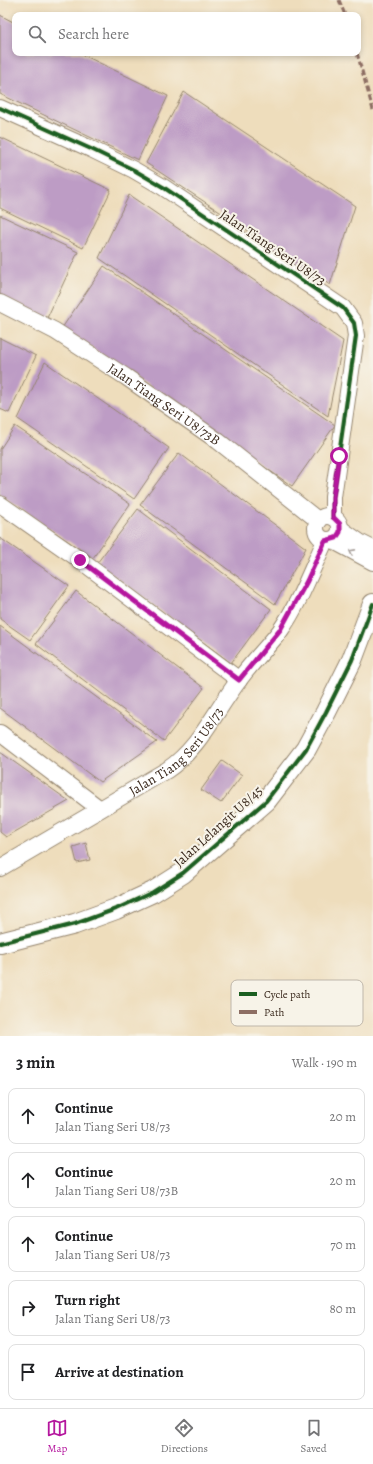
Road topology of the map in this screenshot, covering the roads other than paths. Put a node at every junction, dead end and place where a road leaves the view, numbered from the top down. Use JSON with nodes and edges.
{"nodes":[{"id":1,"x":0,"y":108,"type":"edge"},
{"id":2,"x":0,"y":303,"type":"edge"},
{"id":3,"x":0,"y":504,"type":"edge"},
{"id":4,"x":330,"y":529,"type":"junction"},
{"id":5,"x":373,"y":549,"type":"edge"},
{"id":6,"x":373,"y":562,"type":"edge"},
{"id":7,"x":373,"y":604,"type":"edge"},
{"id":8,"x":239,"y":680,"type":"junction"},
{"id":9,"x":0,"y":733,"type":"edge"},
{"id":10,"x":100,"y":809,"type":"junction"},
{"id":11,"x":0,"y":868,"type":"edge"},
{"id":12,"x":0,"y":943,"type":"edge"}],
"edges":[{"from":1,"to":4,"type":"street","name":"Jalan Tiang Seri U8/73"},
{"from":2,"to":4,"type":"street","name":"Jalan Tiang Seri U8/73B"},
{"from":3,"to":8,"type":"street"},
{"from":4,"to":5,"type":"street","name":"Jalan Tiang Seri U8/73B"},
{"from":6,"to":4,"type":"street","name":"Jalan Tiang Seri U8/73B","one_way":true},
{"from":4,"to":8,"type":"street","name":"Jalan Tiang Seri U8/73"},
{"from":7,"to":12,"type":"street","name":"Jalan Lelangit U8/45"},
{"from":8,"to":10,"type":"street","name":"Jalan Tiang Seri U8/73"},
{"from":9,"to":10,"type":"street"},
{"from":10,"to":11,"type":"street","name":"Jalan Tiang Seri U8/73"}]}
